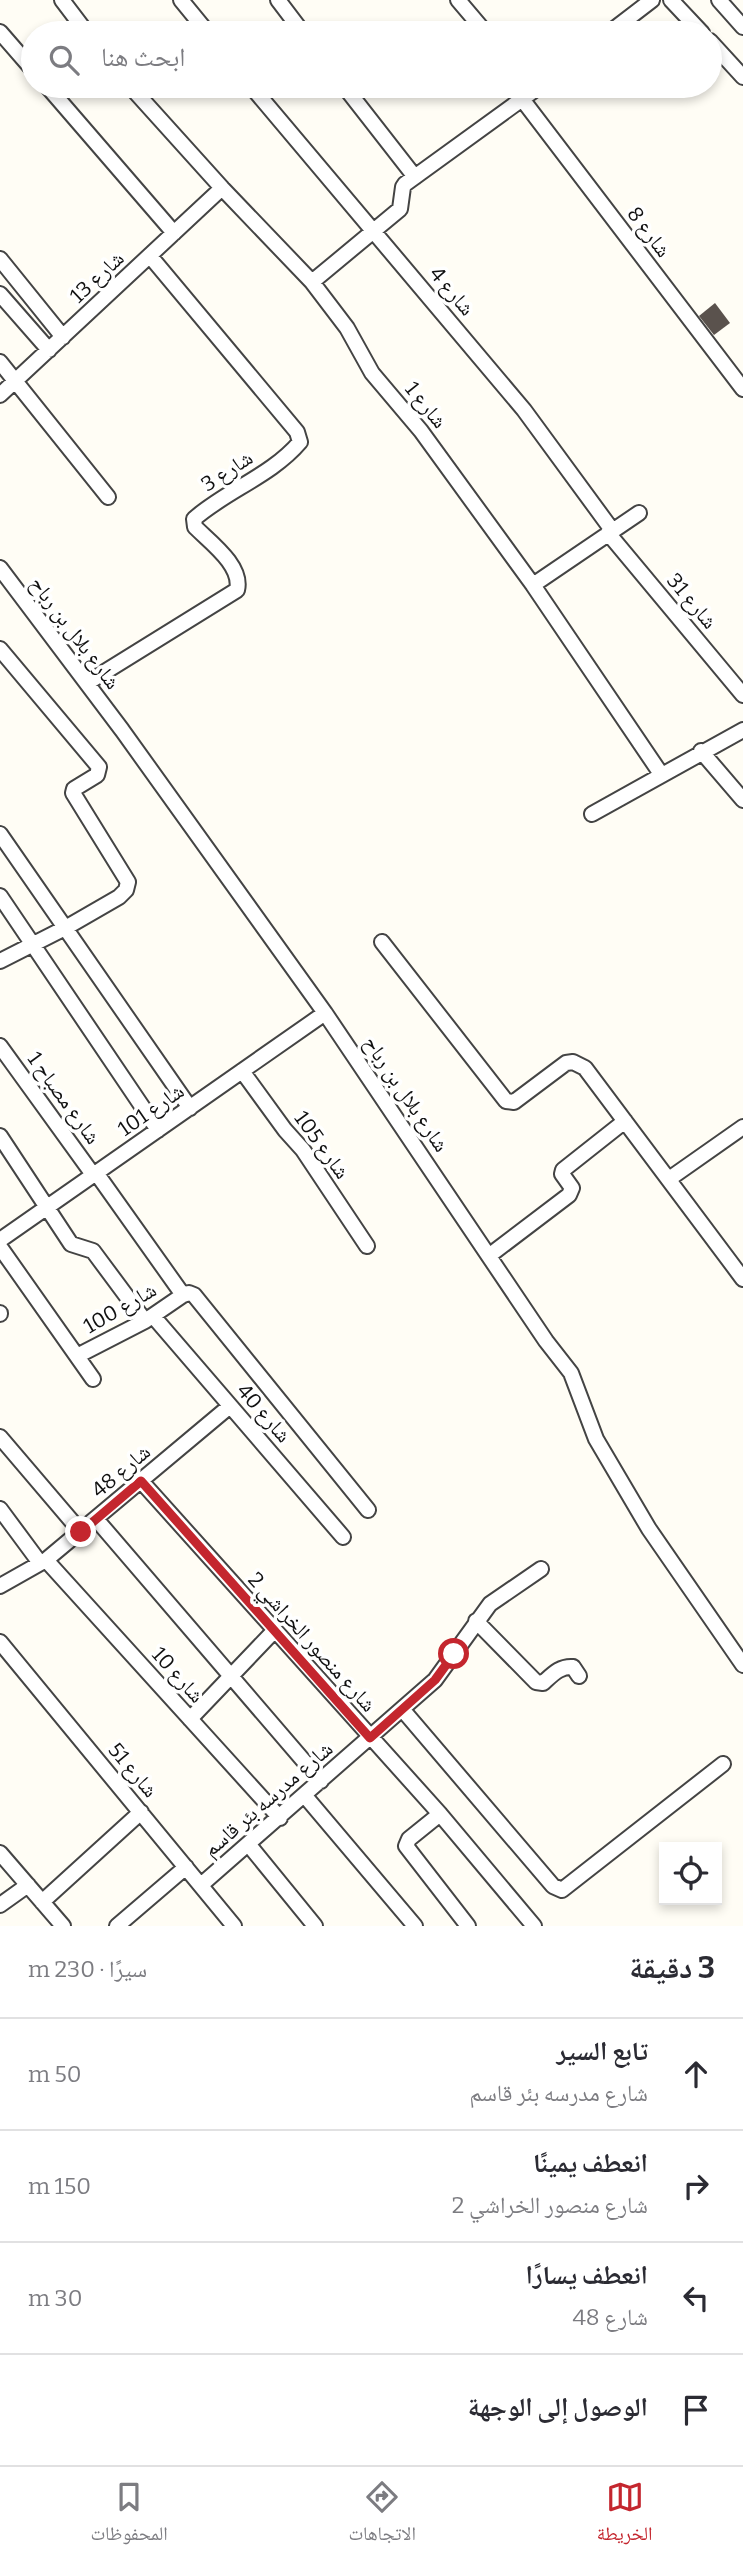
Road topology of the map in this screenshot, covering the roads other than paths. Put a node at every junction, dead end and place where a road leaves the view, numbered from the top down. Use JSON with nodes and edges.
{"nodes":[{"id":1,"x":62,"y":0,"type":"edge"},
{"id":2,"x":181,"y":0,"type":"edge"},
{"id":3,"x":278,"y":0,"type":"edge"},
{"id":4,"x":458,"y":0,"type":"edge"},
{"id":5,"x":652,"y":0,"type":"edge"},
{"id":6,"x":671,"y":0,"type":"edge"},
{"id":7,"x":719,"y":0,"type":"edge"},
{"id":8,"x":78,"y":21,"type":"edge"},
{"id":9,"x":198,"y":21,"type":"edge"},
{"id":10,"x":294,"y":21,"type":"edge"},
{"id":11,"x":475,"y":21,"type":"edge"},
{"id":12,"x":624,"y":21,"type":"edge"},
{"id":13,"x":691,"y":21,"type":"edge"},
{"id":14,"x":743,"y":27,"type":"edge"},
{"id":15,"x":0,"y":32,"type":"edge"},
{"id":16,"x":722,"y":54,"type":"edge"},
{"id":17,"x":21,"y":56,"type":"edge"},
{"id":18,"x":743,"y":76,"type":"edge"},
{"id":19,"x":57,"y":98,"type":"edge"},
{"id":20,"x":141,"y":98,"type":"edge"},
{"id":21,"x":261,"y":98,"type":"edge"},
{"id":22,"x":353,"y":98,"type":"edge"},
{"id":23,"x":520,"y":98,"type":"edge"},
{"id":24,"x":537,"y":98,"type":"edge"},
{"id":25,"x":415,"y":177,"type":"junction"},
{"id":26,"x":222,"y":188,"type":"junction"},
{"id":27,"x":375,"y":232,"type":"junction"},
{"id":28,"x":174,"y":233,"type":"junction"},
{"id":29,"x":150,"y":256,"type":"junction"},
{"id":30,"x":0,"y":260,"type":"edge"},
{"id":31,"x":312,"y":282,"type":"junction"},
{"id":32,"x":0,"y":294,"type":"edge"},
{"id":33,"x":63,"y":337,"type":"junction"},
{"id":34,"x":49,"y":350,"type":"junction"},
{"id":35,"x":0,"y":362,"type":"edge"},
{"id":36,"x":15,"y":381,"type":"junction"},
{"id":37,"x":743,"y":389,"type":"edge"},
{"id":38,"x":0,"y":395,"type":"edge"},
{"id":39,"x":108,"y":497,"type":"dead end"},
{"id":40,"x":639,"y":513,"type":"dead end"},
{"id":41,"x":610,"y":531,"type":"junction"},
{"id":42,"x":0,"y":568,"type":"edge"},
{"id":43,"x":533,"y":585,"type":"junction"},
{"id":44,"x":0,"y":649,"type":"edge"},
{"id":45,"x":87,"y":683,"type":"junction"},
{"id":46,"x":743,"y":695,"type":"edge"},
{"id":47,"x":743,"y":730,"type":"edge"},
{"id":48,"x":701,"y":751,"type":"junction"},
{"id":49,"x":661,"y":774,"type":"junction"},
{"id":50,"x":743,"y":800,"type":"edge"},
{"id":51,"x":592,"y":814,"type":"dead end"},
{"id":52,"x":0,"y":834,"type":"edge"},
{"id":53,"x":0,"y":896,"type":"edge"},
{"id":54,"x":67,"y":927,"type":"junction"},
{"id":55,"x":382,"y":942,"type":"dead end"},
{"id":56,"x":33,"y":944,"type":"junction"},
{"id":57,"x":0,"y":961,"type":"edge"},
{"id":58,"x":325,"y":1013,"type":"junction"},
{"id":59,"x":0,"y":1046,"type":"edge"},
{"id":60,"x":242,"y":1071,"type":"junction"},
{"id":61,"x":190,"y":1108,"type":"junction"},
{"id":62,"x":625,"y":1121,"type":"junction"},
{"id":63,"x":743,"y":1128,"type":"edge"},
{"id":64,"x":158,"y":1130,"type":"junction"},
{"id":65,"x":0,"y":1136,"type":"edge"},
{"id":66,"x":96,"y":1175,"type":"junction"},
{"id":67,"x":669,"y":1179,"type":"junction"},
{"id":68,"x":48,"y":1209,"type":"junction"},
{"id":69,"x":0,"y":1240,"type":"edge"},
{"id":70,"x":367,"y":1246,"type":"dead end"},
{"id":71,"x":0,"y":1247,"type":"edge"},
{"id":72,"x":490,"y":1255,"type":"junction"},
{"id":73,"x":743,"y":1279,"type":"edge"},
{"id":74,"x":183,"y":1295,"type":"junction"},
{"id":75,"x":149,"y":1319,"type":"junction"},
{"id":76,"x":77,"y":1356,"type":"junction"},
{"id":77,"x":93,"y":1379,"type":"dead end"},
{"id":78,"x":230,"y":1406,"type":"junction"},
{"id":79,"x":0,"y":1437,"type":"edge"},
{"id":80,"x":141,"y":1481,"type":"junction"},
{"id":81,"x":0,"y":1509,"type":"edge"},
{"id":82,"x":368,"y":1510,"type":"dead end"},
{"id":83,"x":96,"y":1519,"type":"junction"},
{"id":84,"x":81,"y":1532,"type":"junction"},
{"id":85,"x":343,"y":1537,"type":"dead end"},
{"id":86,"x":43,"y":1561,"type":"junction"},
{"id":87,"x":541,"y":1569,"type":"dead end"},
{"id":88,"x":0,"y":1586,"type":"edge"},
{"id":89,"x":476,"y":1621,"type":"junction"},
{"id":90,"x":274,"y":1631,"type":"junction"},
{"id":91,"x":0,"y":1642,"type":"edge"},
{"id":92,"x":743,"y":1665,"type":"edge"},
{"id":93,"x":231,"y":1675,"type":"junction"},
{"id":94,"x":579,"y":1676,"type":"dead end"},
{"id":95,"x":402,"y":1709,"type":"junction"},
{"id":96,"x":190,"y":1719,"type":"junction"},
{"id":97,"x":370,"y":1738,"type":"junction"},
{"id":98,"x":723,"y":1764,"type":"dead end"},
{"id":99,"x":321,"y":1782,"type":"junction"},
{"id":100,"x":305,"y":1796,"type":"junction"},
{"id":101,"x":141,"y":1812,"type":"junction"},
{"id":102,"x":440,"y":1814,"type":"junction"},
{"id":103,"x":280,"y":1818,"type":"junction"},
{"id":104,"x":249,"y":1844,"type":"junction"},
{"id":105,"x":0,"y":1853,"type":"edge"},
{"id":106,"x":186,"y":1867,"type":"junction"},
{"id":107,"x":28,"y":1885,"type":"junction"},
{"id":108,"x":201,"y":1885,"type":"junction"},
{"id":109,"x":43,"y":1902,"type":"junction"},
{"id":110,"x":0,"y":1905,"type":"edge"},
{"id":111,"x":63,"y":1926,"type":"edge"},
{"id":112,"x":117,"y":1926,"type":"edge"},
{"id":113,"x":234,"y":1926,"type":"edge"},
{"id":114,"x":315,"y":1926,"type":"edge"},
{"id":115,"x":415,"y":1926,"type":"edge"},
{"id":116,"x":468,"y":1926,"type":"edge"},
{"id":117,"x":534,"y":1926,"type":"edge"}],
"edges":[{"from":1,"to":8,"type":"street"},
{"from":2,"to":9,"type":"street"},
{"from":3,"to":10,"type":"street"},
{"from":4,"to":11,"type":"street"},
{"from":5,"to":12,"type":"street"},
{"from":6,"to":13,"type":"street"},
{"from":7,"to":14,"type":"street"},
{"from":15,"to":17,"type":"street"},
{"from":16,"to":18,"type":"street"},
{"from":19,"to":28,"type":"street"},
{"from":20,"to":26,"type":"street","name":"شارع 1"},
{"from":21,"to":27,"type":"street","name":"شارع 4"},
{"from":22,"to":25,"type":"street"},
{"from":23,"to":25,"type":"street"},
{"from":24,"to":37,"type":"street","name":"شارع 8"},
{"from":25,"to":27,"type":"street"},
{"from":26,"to":28,"type":"street","name":"شارع 13"},
{"from":26,"to":31,"type":"street","name":"شارع 1"},
{"from":27,"to":31,"type":"street"},
{"from":27,"to":41,"type":"street","name":"شارع 4"},
{"from":28,"to":29,"type":"street","name":"شارع 13"},
{"from":29,"to":33,"type":"street","name":"شارع 13"},
{"from":29,"to":45,"type":"street","name":"شارع 3"},
{"from":30,"to":33,"type":"street"},
{"from":31,"to":43,"type":"street","name":"شارع 1"},
{"from":32,"to":34,"type":"street"},
{"from":33,"to":34,"type":"street","name":"شارع 13"},
{"from":34,"to":36,"type":"street","name":"شارع 13"},
{"from":35,"to":36,"type":"street"},
{"from":36,"to":38,"type":"street","name":"شارع 13"},
{"from":36,"to":39,"type":"street"},
{"from":40,"to":41,"type":"street"},
{"from":41,"to":43,"type":"street"},
{"from":41,"to":46,"type":"street","name":"شارع 31"},
{"from":42,"to":45,"type":"street","name":"شارع بلال بن رباح"},
{"from":43,"to":49,"type":"street","name":"شارع 1"},
{"from":44,"to":54,"type":"street"},
{"from":45,"to":58,"type":"street","name":"شارع بلال بن رباح"},
{"from":47,"to":48,"type":"street"},
{"from":48,"to":49,"type":"street"},
{"from":48,"to":50,"type":"street"},
{"from":49,"to":51,"type":"street"},
{"from":52,"to":54,"type":"street"},
{"from":53,"to":56,"type":"street"},
{"from":54,"to":56,"type":"street"},
{"from":54,"to":61,"type":"street"},
{"from":55,"to":62,"type":"street"},
{"from":56,"to":57,"type":"street"},
{"from":56,"to":64,"type":"street"},
{"from":58,"to":60,"type":"street","name":"شارع 101"},
{"from":58,"to":72,"type":"street","name":"شارع بلال بن رباح"},
{"from":59,"to":66,"type":"street","name":"شارع مصباح 1"},
{"from":60,"to":61,"type":"street","name":"شارع 101"},
{"from":60,"to":70,"type":"street","name":"شارع 105"},
{"from":61,"to":64,"type":"street","name":"شارع 101"},
{"from":62,"to":67,"type":"street"},
{"from":62,"to":72,"type":"street"},
{"from":63,"to":67,"type":"street"},
{"from":64,"to":66,"type":"street","name":"شارع 101"},
{"from":65,"to":68,"type":"street","name":"شارع 40"},
{"from":66,"to":68,"type":"street","name":"شارع 101"},
{"from":66,"to":74,"type":"street","name":"شارع مصباح 1"},
{"from":67,"to":73,"type":"street"},
{"from":68,"to":69,"type":"street","name":"شارع 101"},
{"from":68,"to":75,"type":"street","name":"شارع 40"},
{"from":71,"to":76,"type":"street"},
{"from":72,"to":92,"type":"street","name":"شارع بلال بن رباح"},
{"from":74,"to":75,"type":"street","name":"شارع 100"},
{"from":74,"to":82,"type":"street","name":"شارع مصباح 1"},
{"from":75,"to":76,"type":"street","name":"شارع 100"},
{"from":75,"to":78,"type":"street","name":"شارع 40"},
{"from":76,"to":77,"type":"street"},
{"from":78,"to":80,"type":"street","name":"شارع 48"},
{"from":78,"to":85,"type":"street","name":"شارع 40"},
{"from":79,"to":84,"type":"street"},
{"from":80,"to":83,"type":"street","name":"شارع 48"},
{"from":80,"to":90,"type":"street","name":"شارع منصور الخراشي 2"},
{"from":81,"to":86,"type":"street","name":"شارع 10"},
{"from":83,"to":84,"type":"street","name":"شارع 48"},
{"from":83,"to":93,"type":"street"},
{"from":84,"to":86,"type":"street","name":"شارع 48"},
{"from":86,"to":88,"type":"street","name":"شارع 48"},
{"from":86,"to":96,"type":"street","name":"شارع 10"},
{"from":87,"to":89,"type":"street","name":"شارع مدرسه بئر قاسم"},
{"from":89,"to":94,"type":"street"},
{"from":89,"to":95,"type":"street","name":"شارع مدرسه بئر قاسم"},
{"from":90,"to":93,"type":"street"},
{"from":90,"to":97,"type":"street","name":"شارع منصور الخراشي 2"},
{"from":91,"to":101,"type":"street","name":"شارع 51"},
{"from":93,"to":96,"type":"street"},
{"from":93,"to":99,"type":"street"},
{"from":95,"to":97,"type":"street","name":"شارع مدرسه بئر قاسم"},
{"from":95,"to":98,"type":"street"},
{"from":96,"to":103,"type":"street","name":"شارع 10"},
{"from":97,"to":99,"type":"street","name":"شارع مدرسه بئر قاسم"},
{"from":97,"to":102,"type":"street","name":"شارع منصور الخراشي 2"},
{"from":99,"to":100,"type":"street","name":"شارع مدرسه بئر قاسم"},
{"from":100,"to":103,"type":"street","name":"شارع مدرسه بئر قاسم"},
{"from":100,"to":115,"type":"street"},
{"from":101,"to":106,"type":"street","name":"شارع 51"},
{"from":101,"to":109,"type":"street"},
{"from":102,"to":116,"type":"street"},
{"from":102,"to":117,"type":"street","name":"شارع منصور الخراشي 2"},
{"from":103,"to":104,"type":"street","name":"شارع مدرسه بئر قاسم"},
{"from":104,"to":108,"type":"street","name":"شارع مدرسه بئر قاسم"},
{"from":104,"to":114,"type":"street"},
{"from":105,"to":107,"type":"street"},
{"from":106,"to":108,"type":"street","name":"شارع 51"},
{"from":106,"to":112,"type":"street"},
{"from":107,"to":109,"type":"street"},
{"from":107,"to":110,"type":"street"},
{"from":108,"to":113,"type":"street","name":"شارع 51"},
{"from":109,"to":111,"type":"street"}]}
